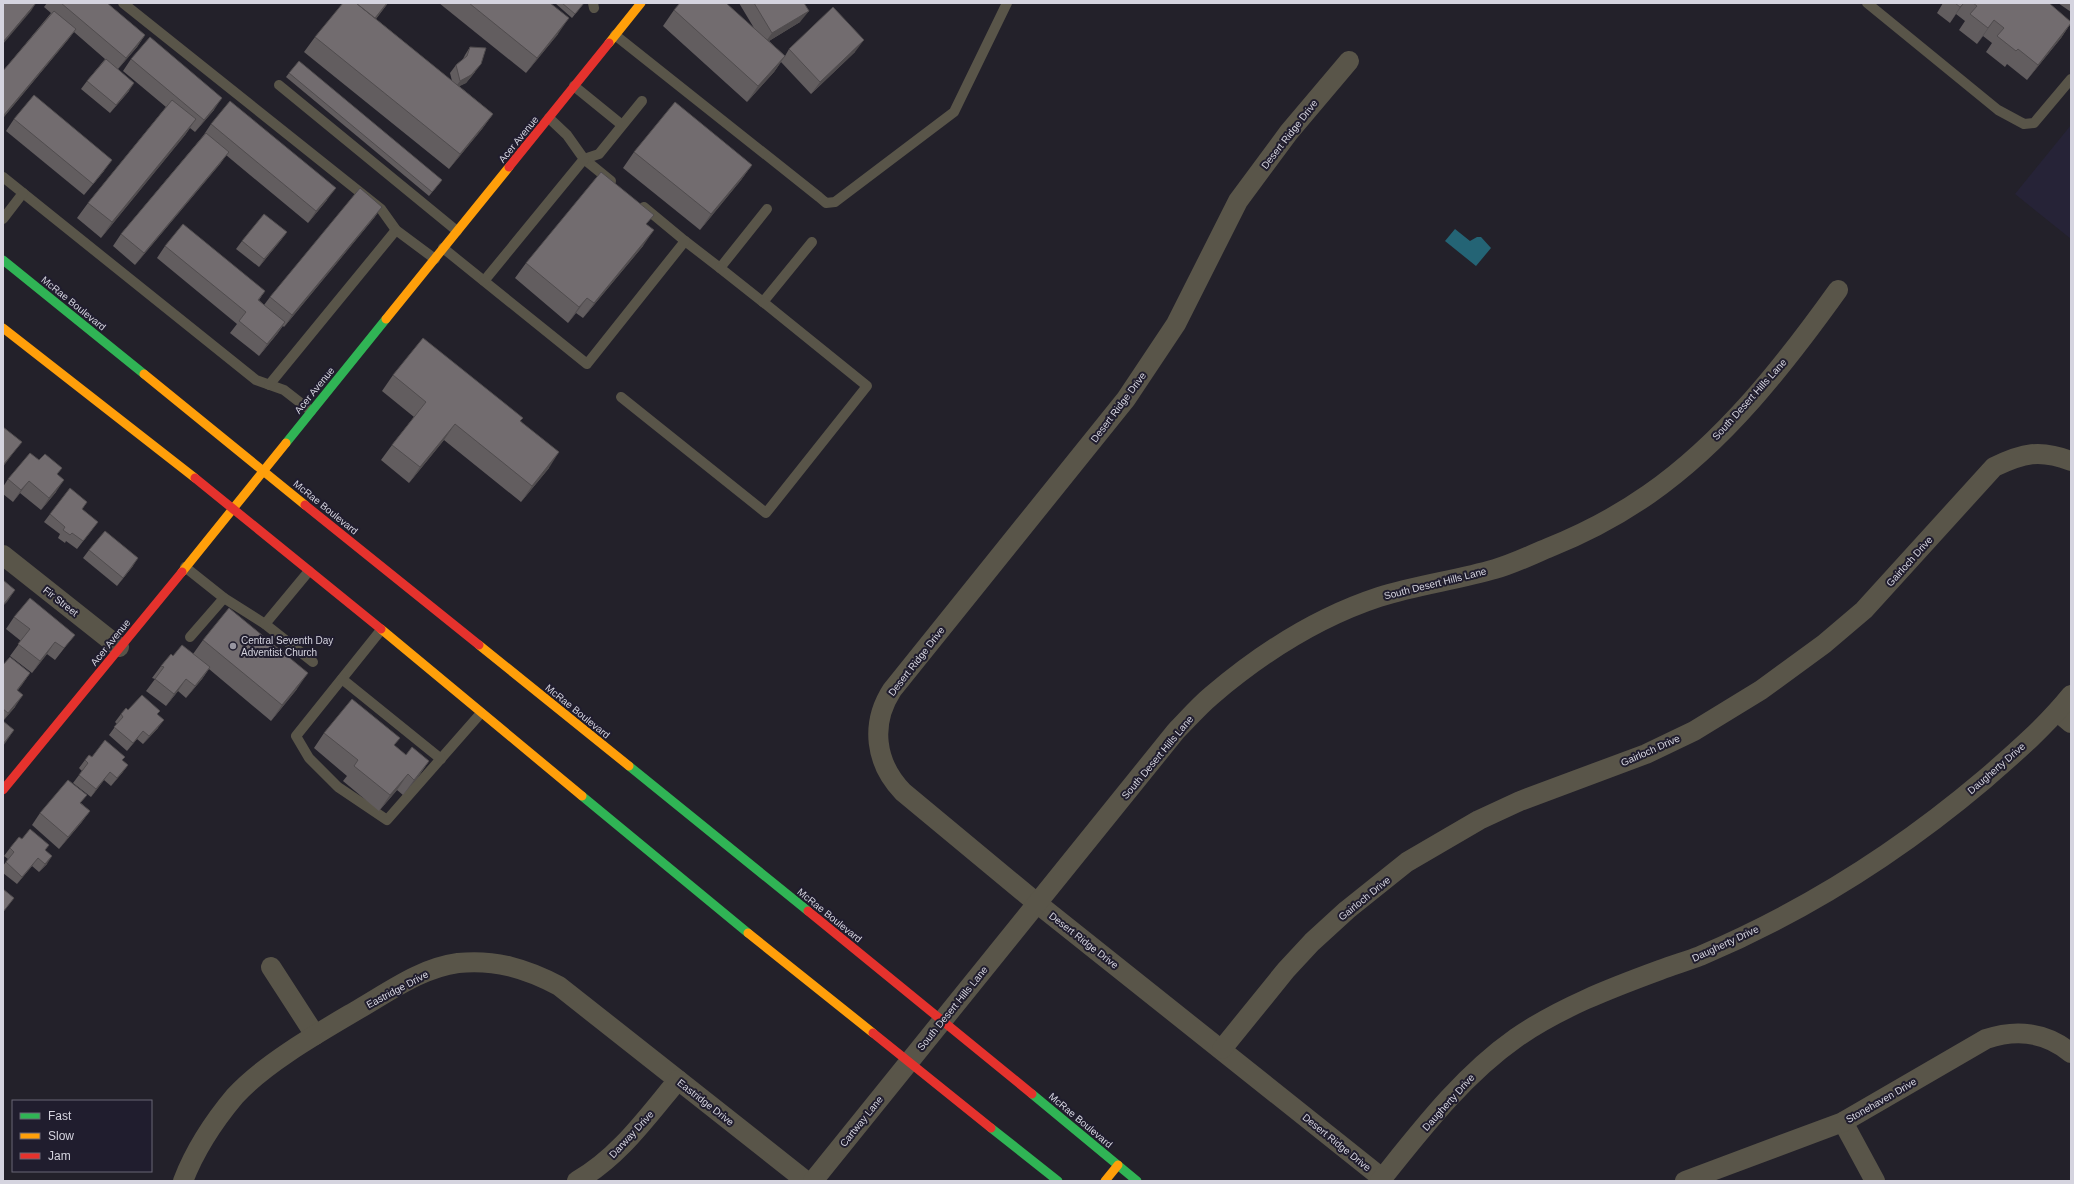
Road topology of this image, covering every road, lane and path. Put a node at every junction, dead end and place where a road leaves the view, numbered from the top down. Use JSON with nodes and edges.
{"nodes":[{"id":1,"x":123,"y":3,"type":"edge"},
{"id":2,"x":640,"y":3,"type":"edge"},
{"id":3,"x":1007,"y":3,"type":"edge"},
{"id":4,"x":1867,"y":3,"type":"edge"},
{"id":5,"x":615,"y":35,"type":"junction"},
{"id":6,"x":1348,"y":61,"type":"dead end"},
{"id":7,"x":2071,"y":79,"type":"edge"},
{"id":8,"x":279,"y":86,"type":"dead end"},
{"id":9,"x":574,"y":86,"type":"junction"},
{"id":10,"x":642,"y":101,"type":"dead end"},
{"id":11,"x":549,"y":118,"type":"junction"},
{"id":12,"x":622,"y":125,"type":"junction"},
{"id":13,"x":584,"y":159,"type":"junction"},
{"id":14,"x":3,"y":177,"type":"edge"},
{"id":15,"x":620,"y":188,"type":"edge"},
{"id":16,"x":23,"y":193,"type":"junction"},
{"id":17,"x":638,"y":202,"type":"edge"},
{"id":18,"x":767,"y":209,"type":"dead end"},
{"id":19,"x":3,"y":219,"type":"edge"},
{"id":20,"x":396,"y":230,"type":"junction"},
{"id":21,"x":457,"y":231,"type":"junction"},
{"id":22,"x":685,"y":241,"type":"junction"},
{"id":23,"x":812,"y":242,"type":"dead end"},
{"id":24,"x":443,"y":248,"type":"junction"},
{"id":25,"x":435,"y":259,"type":"junction"},
{"id":26,"x":3,"y":260,"type":"edge"},
{"id":27,"x":720,"y":268,"type":"junction"},
{"id":28,"x":484,"y":281,"type":"junction"},
{"id":29,"x":1838,"y":290,"type":"dead end"},
{"id":30,"x":763,"y":302,"type":"junction"},
{"id":31,"x":3,"y":328,"type":"edge"},
{"id":32,"x":269,"y":385,"type":"junction"},
{"id":33,"x":621,"y":397,"type":"dead end"},
{"id":34,"x":311,"y":411,"type":"junction"},
{"id":35,"x":2071,"y":461,"type":"edge"},
{"id":36,"x":263,"y":470,"type":"junction"},
{"id":37,"x":234,"y":508,"type":"junction"},
{"id":38,"x":3,"y":555,"type":"edge"},
{"id":39,"x":185,"y":568,"type":"junction"},
{"id":40,"x":309,"y":570,"type":"junction"},
{"id":41,"x":224,"y":598,"type":"junction"},
{"id":42,"x":265,"y":624,"type":"junction"},
{"id":43,"x":381,"y":630,"type":"junction"},
{"id":44,"x":190,"y":636,"type":"dead end"},
{"id":45,"x":119,"y":647,"type":"junction"},
{"id":46,"x":313,"y":662,"type":"dead end"},
{"id":47,"x":342,"y":679,"type":"junction"},
{"id":48,"x":2071,"y":695,"type":"edge"},
{"id":49,"x":481,"y":713,"type":"junction"},
{"id":50,"x":2064,"y":717,"type":"edge"},
{"id":51,"x":441,"y":759,"type":"junction"},
{"id":52,"x":3,"y":790,"type":"edge"},
{"id":53,"x":1038,"y":904,"type":"junction"},
{"id":54,"x":271,"y":967,"type":"dead end"},
{"id":55,"x":942,"y":1020,"type":"junction"},
{"id":56,"x":315,"y":1035,"type":"junction"},
{"id":57,"x":1222,"y":1049,"type":"junction"},
{"id":58,"x":2071,"y":1053,"type":"edge"},
{"id":59,"x":909,"y":1061,"type":"junction"},
{"id":60,"x":678,"y":1080,"type":"junction"},
{"id":61,"x":1843,"y":1122,"type":"junction"},
{"id":62,"x":1118,"y":1165,"type":"junction"},
{"id":63,"x":1381,"y":1180,"type":"edge"},
{"id":64,"x":183,"y":1181,"type":"edge"},
{"id":65,"x":577,"y":1181,"type":"edge"},
{"id":66,"x":806,"y":1181,"type":"edge"},
{"id":67,"x":813,"y":1181,"type":"edge"},
{"id":68,"x":1058,"y":1181,"type":"edge"},
{"id":69,"x":1105,"y":1181,"type":"edge"},
{"id":70,"x":1137,"y":1181,"type":"edge"},
{"id":71,"x":1685,"y":1181,"type":"edge"},
{"id":72,"x":1874,"y":1181,"type":"edge"}],
"edges":[{"from":1,"to":20,"type":"lane"},
{"from":2,"to":5,"type":"main road","name":"Acer Avenue"},
{"from":3,"to":5,"type":"lane"},
{"from":4,"to":7,"type":"lane"},
{"from":5,"to":9,"type":"main road","name":"Acer Avenue"},
{"from":6,"to":53,"type":"street","name":"Desert Ridge Drive"},
{"from":8,"to":21,"type":"lane"},
{"from":9,"to":11,"type":"main road","name":"Acer Avenue"},
{"from":9,"to":12,"type":"lane"},
{"from":10,"to":12,"type":"lane"},
{"from":11,"to":13,"type":"lane"},
{"from":11,"to":21,"type":"main road","name":"Acer Avenue"},
{"from":12,"to":13,"type":"lane"},
{"from":13,"to":15,"type":"lane"},
{"from":13,"to":28,"type":"lane"},
{"from":14,"to":16,"type":"lane"},
{"from":16,"to":19,"type":"lane"},
{"from":16,"to":32,"type":"lane"},
{"from":17,"to":22,"type":"lane"},
{"from":18,"to":27,"type":"lane"},
{"from":20,"to":25,"type":"lane"},
{"from":20,"to":32,"type":"lane"},
{"from":21,"to":24,"type":"main road","name":"Acer Avenue"},
{"from":22,"to":27,"type":"lane"},
{"from":22,"to":28,"type":"lane"},
{"from":23,"to":30,"type":"lane"},
{"from":24,"to":25,"type":"main road","name":"Acer Avenue"},
{"from":24,"to":28,"type":"lane"},
{"from":25,"to":34,"type":"main road","name":"Acer Avenue"},
{"from":26,"to":36,"type":"main road","name":"McRae Boulevard"},
{"from":27,"to":30,"type":"lane"},
{"from":29,"to":53,"type":"street","name":"South Desert Hills Lane"},
{"from":30,"to":33,"type":"lane"},
{"from":31,"to":37,"type":"main road"},
{"from":32,"to":34,"type":"lane"},
{"from":34,"to":36,"type":"main road","name":"Acer Avenue"},
{"from":35,"to":57,"type":"street","name":"Gairloch Drive"},
{"from":36,"to":37,"type":"main road","name":"Acer Avenue"},
{"from":36,"to":55,"type":"main road","name":"McRae Boulevard"},
{"from":37,"to":39,"type":"main road","name":"Acer Avenue"},
{"from":37,"to":40,"type":"main road"},
{"from":38,"to":45,"type":"street","name":"Fir Street"},
{"from":39,"to":41,"type":"lane"},
{"from":39,"to":45,"type":"main road","name":"Acer Avenue"},
{"from":40,"to":42,"type":"lane"},
{"from":40,"to":43,"type":"main road"},
{"from":41,"to":42,"type":"lane"},
{"from":41,"to":44,"type":"lane"},
{"from":42,"to":46,"type":"lane"},
{"from":43,"to":47,"type":"lane"},
{"from":43,"to":49,"type":"main road"},
{"from":45,"to":52,"type":"main road","name":"Acer Avenue"},
{"from":47,"to":51,"type":"lane"},
{"from":47,"to":51,"type":"lane"},
{"from":48,"to":50,"type":"street","name":"Daugherty Drive"},
{"from":49,"to":51,"type":"lane"},
{"from":49,"to":59,"type":"main road"},
{"from":50,"to":63,"type":"street","name":"Daugherty Drive"},
{"from":53,"to":55,"type":"street","name":"South Desert Hills Lane"},
{"from":53,"to":57,"type":"street","name":"Desert Ridge Drive"},
{"from":54,"to":56,"type":"street"},
{"from":55,"to":59,"type":"street","name":"South Desert Hills Lane"},
{"from":55,"to":62,"type":"main road","name":"McRae Boulevard"},
{"from":56,"to":60,"type":"street","name":"Eastridge Drive"},
{"from":56,"to":64,"type":"street","name":"Eastridge Drive"},
{"from":57,"to":63,"type":"street","name":"Desert Ridge Drive"},
{"from":58,"to":61,"type":"street","name":"Stonehaven Drive"},
{"from":59,"to":67,"type":"street","name":"Cartway Lane"},
{"from":59,"to":68,"type":"main road"},
{"from":60,"to":65,"type":"street","name":"Darway Drive"},
{"from":60,"to":66,"type":"street","name":"Eastridge Drive"},
{"from":61,"to":71,"type":"street","name":"Stonehaven Drive"},
{"from":61,"to":72,"type":"street"},
{"from":62,"to":69,"type":"main road"},
{"from":62,"to":70,"type":"main road","name":"McRae Boulevard"}]}
